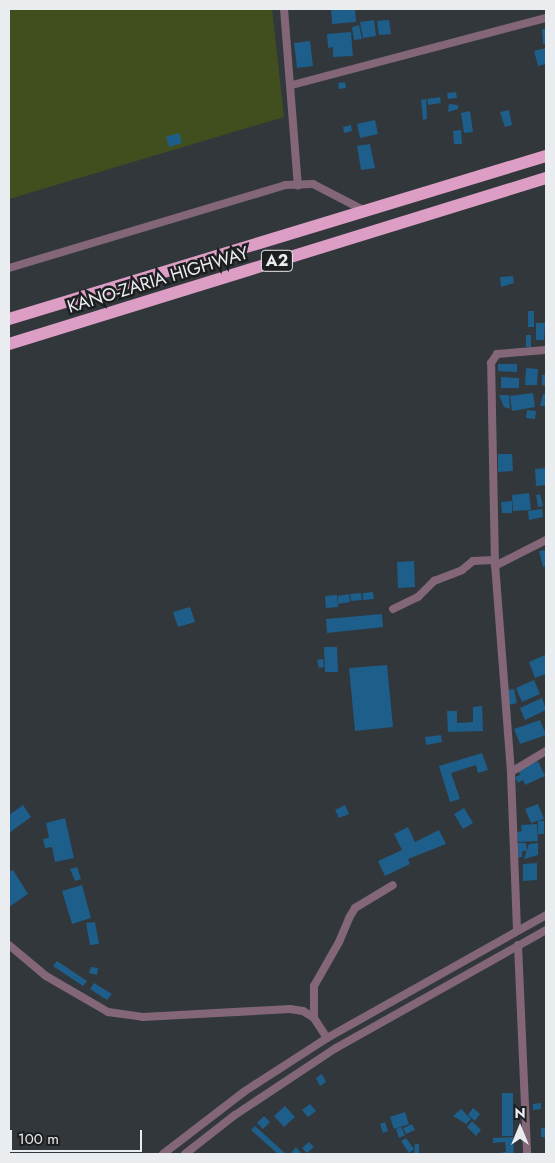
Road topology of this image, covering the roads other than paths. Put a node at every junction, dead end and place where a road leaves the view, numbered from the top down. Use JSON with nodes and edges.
{"nodes":[{"id":1,"x":284,"y":9,"type":"edge"},
{"id":2,"x":546,"y":18,"type":"edge"},
{"id":3,"x":292,"y":85,"type":"junction"},
{"id":4,"x":546,"y":156,"type":"edge"},
{"id":5,"x":546,"y":178,"type":"edge"},
{"id":6,"x":298,"y":185,"type":"junction"},
{"id":7,"x":365,"y":211,"type":"junction"},
{"id":8,"x":9,"y":268,"type":"edge"},
{"id":9,"x":9,"y":319,"type":"edge"},
{"id":10,"x":9,"y":344,"type":"edge"},
{"id":11,"x":546,"y":350,"type":"edge"},
{"id":12,"x":546,"y":540,"type":"edge"},
{"id":13,"x":495,"y":563,"type":"junction"},
{"id":14,"x":393,"y":609,"type":"dead end"},
{"id":15,"x":546,"y":751,"type":"edge"},
{"id":16,"x":511,"y":772,"type":"junction"},
{"id":17,"x":393,"y":885,"type":"dead end"},
{"id":18,"x":546,"y":915,"type":"edge"},
{"id":19,"x":518,"y":930,"type":"junction"},
{"id":20,"x":546,"y":930,"type":"edge"},
{"id":21,"x":9,"y":945,"type":"edge"},
{"id":22,"x":518,"y":945,"type":"junction"},
{"id":23,"x":370,"y":1014,"type":"junction"},
{"id":24,"x":314,"y":1018,"type":"junction"},
{"id":25,"x":376,"y":1026,"type":"junction"},
{"id":26,"x":328,"y":1038,"type":"junction"},
{"id":27,"x":163,"y":1154,"type":"edge"},
{"id":28,"x":184,"y":1154,"type":"edge"},
{"id":29,"x":527,"y":1154,"type":"edge"}],
"edges":[{"from":1,"to":3,"type":"street"},
{"from":2,"to":3,"type":"street"},
{"from":3,"to":6,"type":"street"},
{"from":4,"to":7,"type":"highway","name":"KANO-ZARIA HIGHWAY","number":"A2"},
{"from":5,"to":10,"type":"highway","name":"KANO-ZARIA HIGHWAY","number":"A2"},
{"from":6,"to":7,"type":"street"},
{"from":6,"to":8,"type":"street"},
{"from":7,"to":9,"type":"highway","name":"KANO-ZARIA HIGHWAY","number":"A2"},
{"from":11,"to":13,"type":"street"},
{"from":12,"to":13,"type":"street"},
{"from":13,"to":14,"type":"street"},
{"from":13,"to":16,"type":"street"},
{"from":15,"to":16,"type":"street"},
{"from":16,"to":19,"type":"street"},
{"from":17,"to":24,"type":"street"},
{"from":18,"to":19,"type":"street"},
{"from":19,"to":23,"type":"street"},
{"from":20,"to":22,"type":"street"},
{"from":21,"to":24,"type":"street"},
{"from":22,"to":25,"type":"street"},
{"from":22,"to":29,"type":"street"},
{"from":23,"to":25,"type":"street"},
{"from":23,"to":26,"type":"street"},
{"from":24,"to":26,"type":"street"},
{"from":25,"to":28,"type":"street"},
{"from":26,"to":27,"type":"street"}]}
